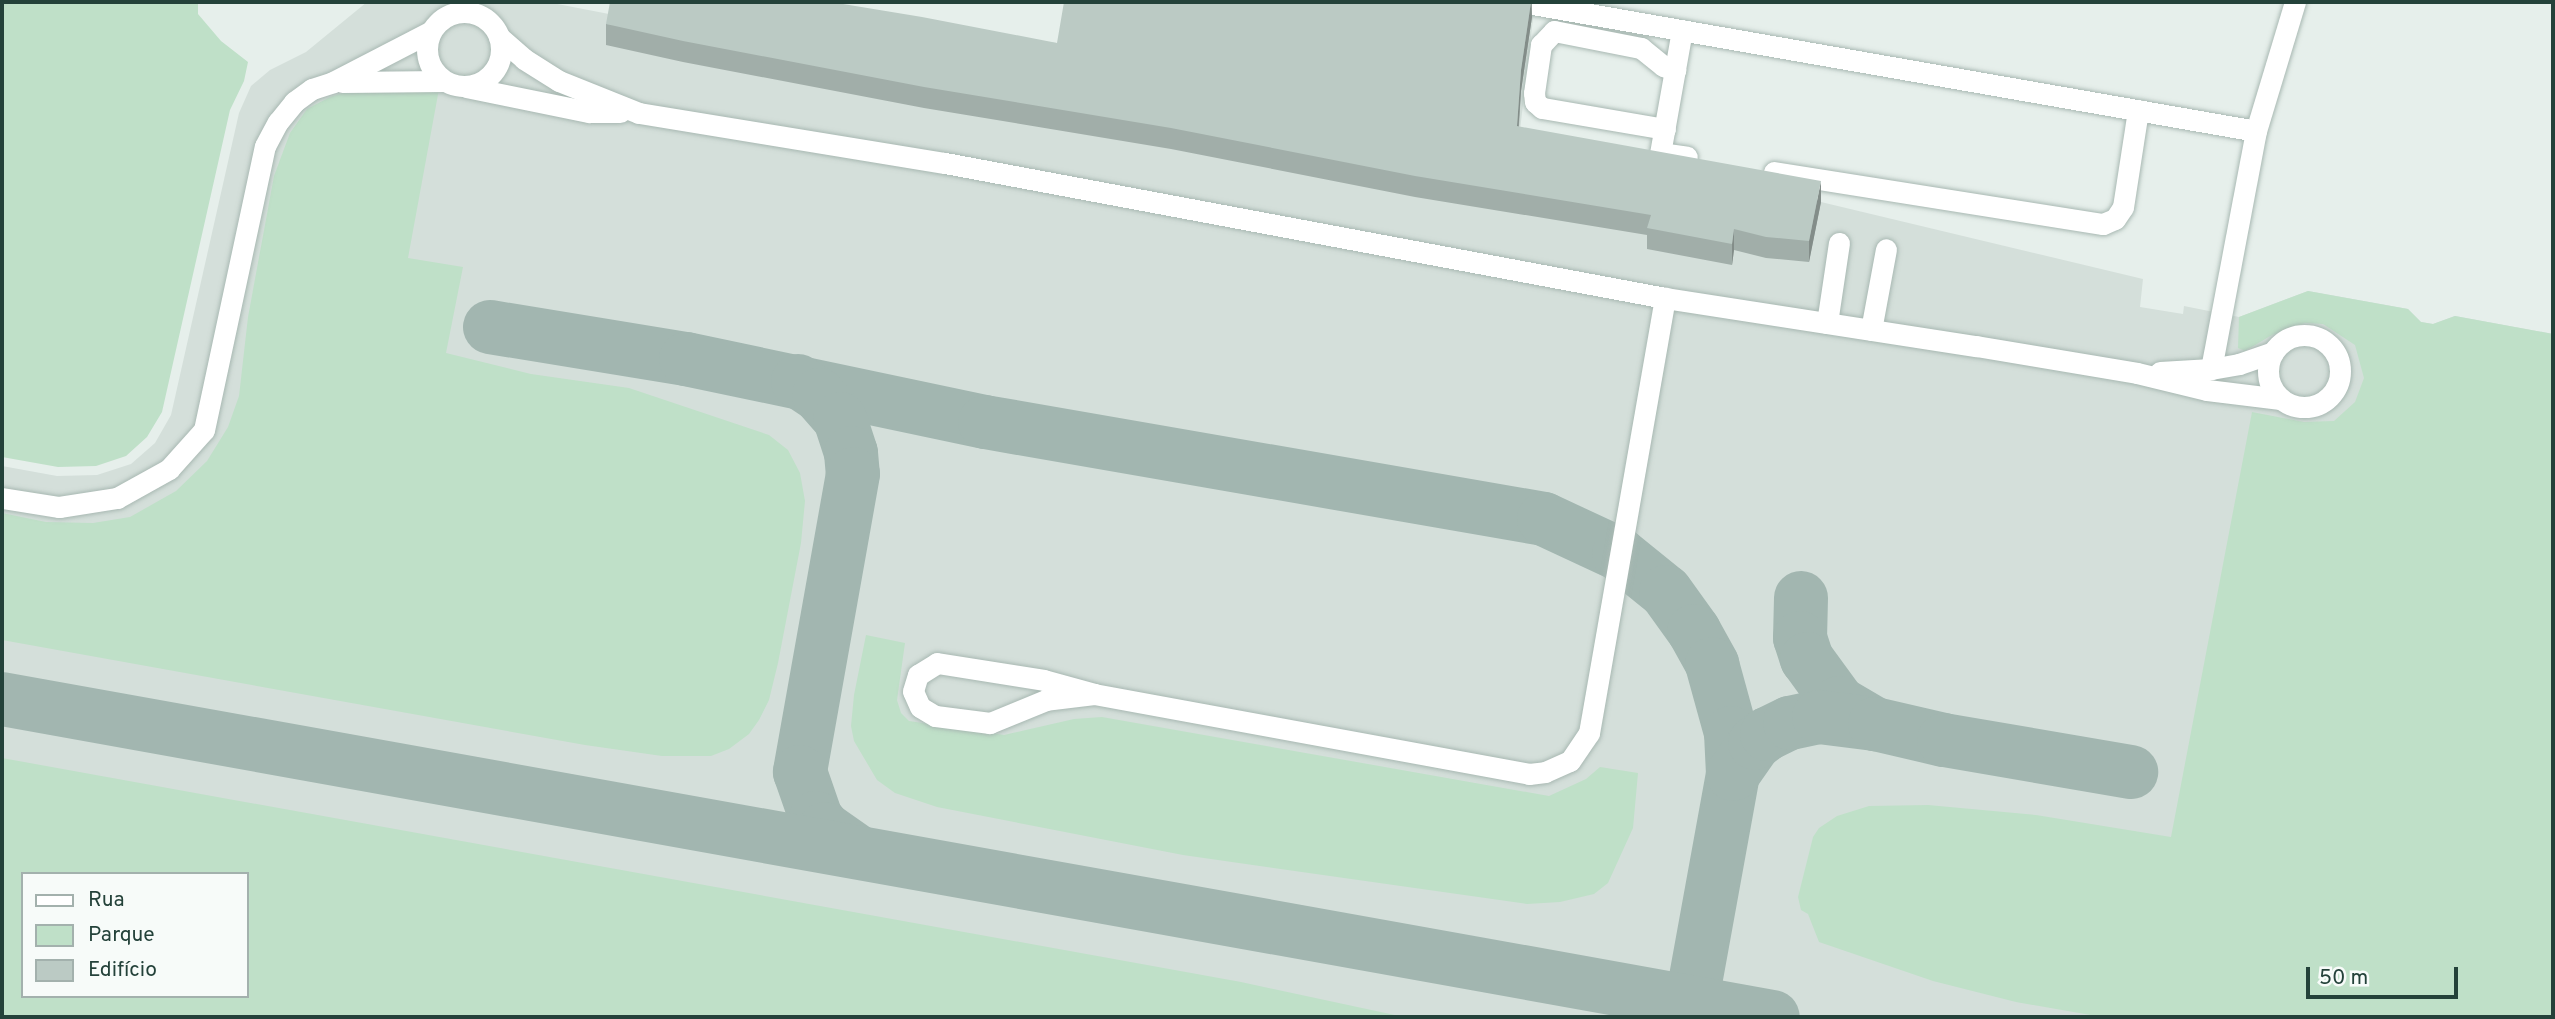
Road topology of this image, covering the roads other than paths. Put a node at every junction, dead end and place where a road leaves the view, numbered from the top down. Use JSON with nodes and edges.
{"nodes":[{"id":1,"x":1521,"y":2,"type":"edge"},
{"id":2,"x":2295,"y":2,"type":"edge"},
{"id":3,"x":1682,"y":30,"type":"junction"},
{"id":4,"x":430,"y":32,"type":"junction"},
{"id":5,"x":499,"y":37,"type":"junction"},
{"id":6,"x":1675,"y":70,"type":"junction"},
{"id":7,"x":333,"y":82,"type":"junction"},
{"id":8,"x":454,"y":84,"type":"junction"},
{"id":9,"x":2138,"y":110,"type":"junction"},
{"id":10,"x":639,"y":113,"type":"junction"},
{"id":11,"x":1665,"y":129,"type":"junction"},
{"id":12,"x":2256,"y":131,"type":"junction"},
{"id":13,"x":1701,"y":160,"type":"edge"},
{"id":14,"x":1753,"y":169,"type":"edge"},
{"id":15,"x":1839,"y":243,"type":"dead end"},
{"id":16,"x":1886,"y":249,"type":"dead end"},
{"id":17,"x":1665,"y":298,"type":"junction"},
{"id":18,"x":1828,"y":323,"type":"junction"},
{"id":19,"x":1871,"y":330,"type":"junction"},
{"id":20,"x":2273,"y":352,"type":"junction"},
{"id":21,"x":2211,"y":369,"type":"junction"},
{"id":22,"x":2137,"y":373,"type":"junction"},
{"id":23,"x":2280,"y":399,"type":"junction"},
{"id":24,"x":2,"y":498,"type":"edge"},
{"id":25,"x":1094,"y":695,"type":"junction"}],
"edges":[{"from":1,"to":3,"type":"lane"},
{"from":2,"to":12,"type":"lane"},
{"from":3,"to":6,"type":"lane"},
{"from":3,"to":9,"type":"lane"},
{"from":4,"to":5,"type":"lane"},
{"from":4,"to":7,"type":"lane"},
{"from":4,"to":8,"type":"lane"},
{"from":5,"to":8,"type":"lane"},
{"from":5,"to":10,"type":"lane"},
{"from":6,"to":11,"type":"lane"},
{"from":6,"to":11,"type":"lane"},
{"from":7,"to":8,"type":"lane"},
{"from":7,"to":24,"type":"lane"},
{"from":8,"to":10,"type":"lane"},
{"from":9,"to":12,"type":"lane"},
{"from":9,"to":14,"type":"lane"},
{"from":10,"to":17,"type":"lane"},
{"from":11,"to":13,"type":"lane"},
{"from":12,"to":21,"type":"lane"},
{"from":15,"to":18,"type":"lane"},
{"from":16,"to":19,"type":"lane"},
{"from":17,"to":18,"type":"lane"},
{"from":17,"to":25,"type":"lane"},
{"from":18,"to":19,"type":"lane"},
{"from":19,"to":22,"type":"lane"},
{"from":20,"to":21,"type":"lane"},
{"from":20,"to":23,"type":"lane"},
{"from":20,"to":23,"type":"lane"},
{"from":21,"to":22,"type":"lane"},
{"from":22,"to":23,"type":"lane"},
{"from":25,"to":25,"type":"lane"}]}
